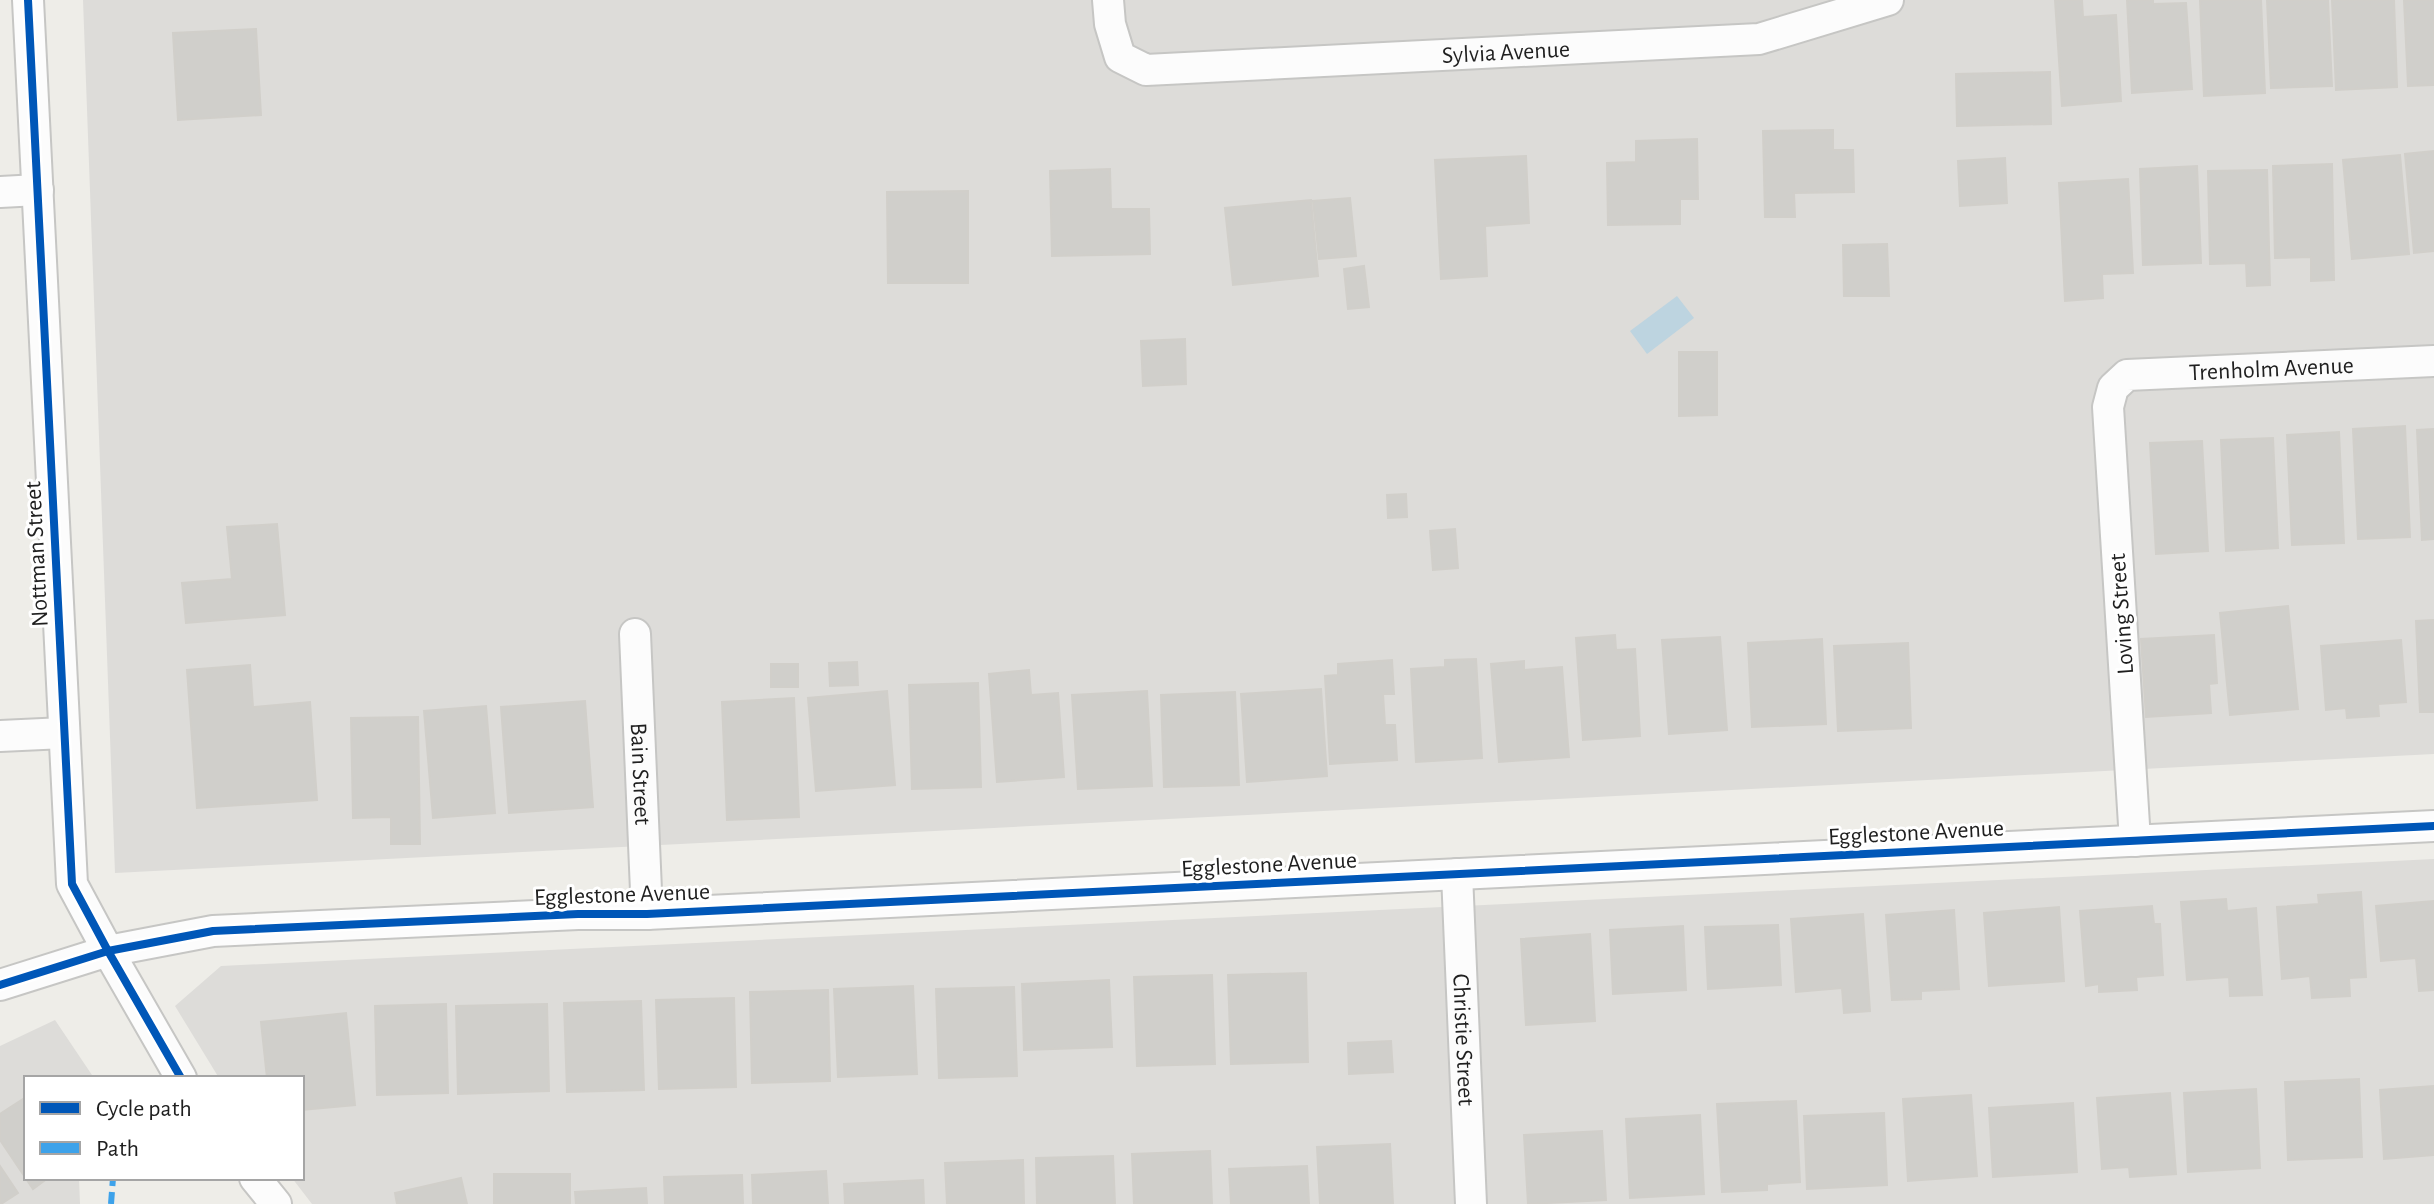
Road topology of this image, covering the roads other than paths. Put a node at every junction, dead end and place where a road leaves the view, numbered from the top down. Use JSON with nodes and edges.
{"nodes":[{"id":1,"x":28,"y":0,"type":"edge"},
{"id":2,"x":1108,"y":0,"type":"edge"},
{"id":3,"x":1888,"y":0,"type":"edge"},
{"id":4,"x":38,"y":190,"type":"junction"},
{"id":5,"x":0,"y":192,"type":"edge"},
{"id":6,"x":2434,"y":361,"type":"edge"},
{"id":7,"x":2113,"y":388,"type":"joint"},
{"id":8,"x":635,"y":634,"type":"dead end"},
{"id":9,"x":64,"y":733,"type":"junction"},
{"id":10,"x":0,"y":736,"type":"edge"},
{"id":11,"x":2434,"y":826,"type":"edge"},
{"id":12,"x":2135,"y":841,"type":"junction"},
{"id":13,"x":1457,"y":874,"type":"junction"},
{"id":14,"x":647,"y":914,"type":"junction"},
{"id":15,"x":108,"y":951,"type":"junction"},
{"id":16,"x":0,"y":985,"type":"edge"},
{"id":17,"x":180,"y":1076,"type":"edge"},
{"id":18,"x":257,"y":1180,"type":"edge"},
{"id":19,"x":276,"y":1204,"type":"edge"},
{"id":20,"x":1471,"y":1204,"type":"edge"}],
"edges":[{"from":1,"to":4,"type":"street","name":"Nottman Street"},
{"from":2,"to":3,"type":"street","name":"Sylvia Avenue"},
{"from":4,"to":5,"type":"street"},
{"from":4,"to":9,"type":"street","name":"Nottman Street"},
{"from":6,"to":7,"type":"street","name":"Trenholm Avenue"},
{"from":7,"to":12,"type":"street","name":"Loving Street"},
{"from":8,"to":14,"type":"street","name":"Bain Street"},
{"from":9,"to":10,"type":"street"},
{"from":9,"to":15,"type":"street","name":"Nottman Street"},
{"from":11,"to":12,"type":"street","name":"Egglestone Avenue"},
{"from":12,"to":13,"type":"street","name":"Egglestone Avenue"},
{"from":13,"to":14,"type":"street","name":"Egglestone Avenue"},
{"from":13,"to":20,"type":"street","name":"Christie Street"},
{"from":14,"to":15,"type":"street","name":"Egglestone Avenue"},
{"from":15,"to":16,"type":"street","name":"Egglestone Avenue"},
{"from":15,"to":17,"type":"street","name":"Nottman Street"},
{"from":18,"to":19,"type":"street"}]}
